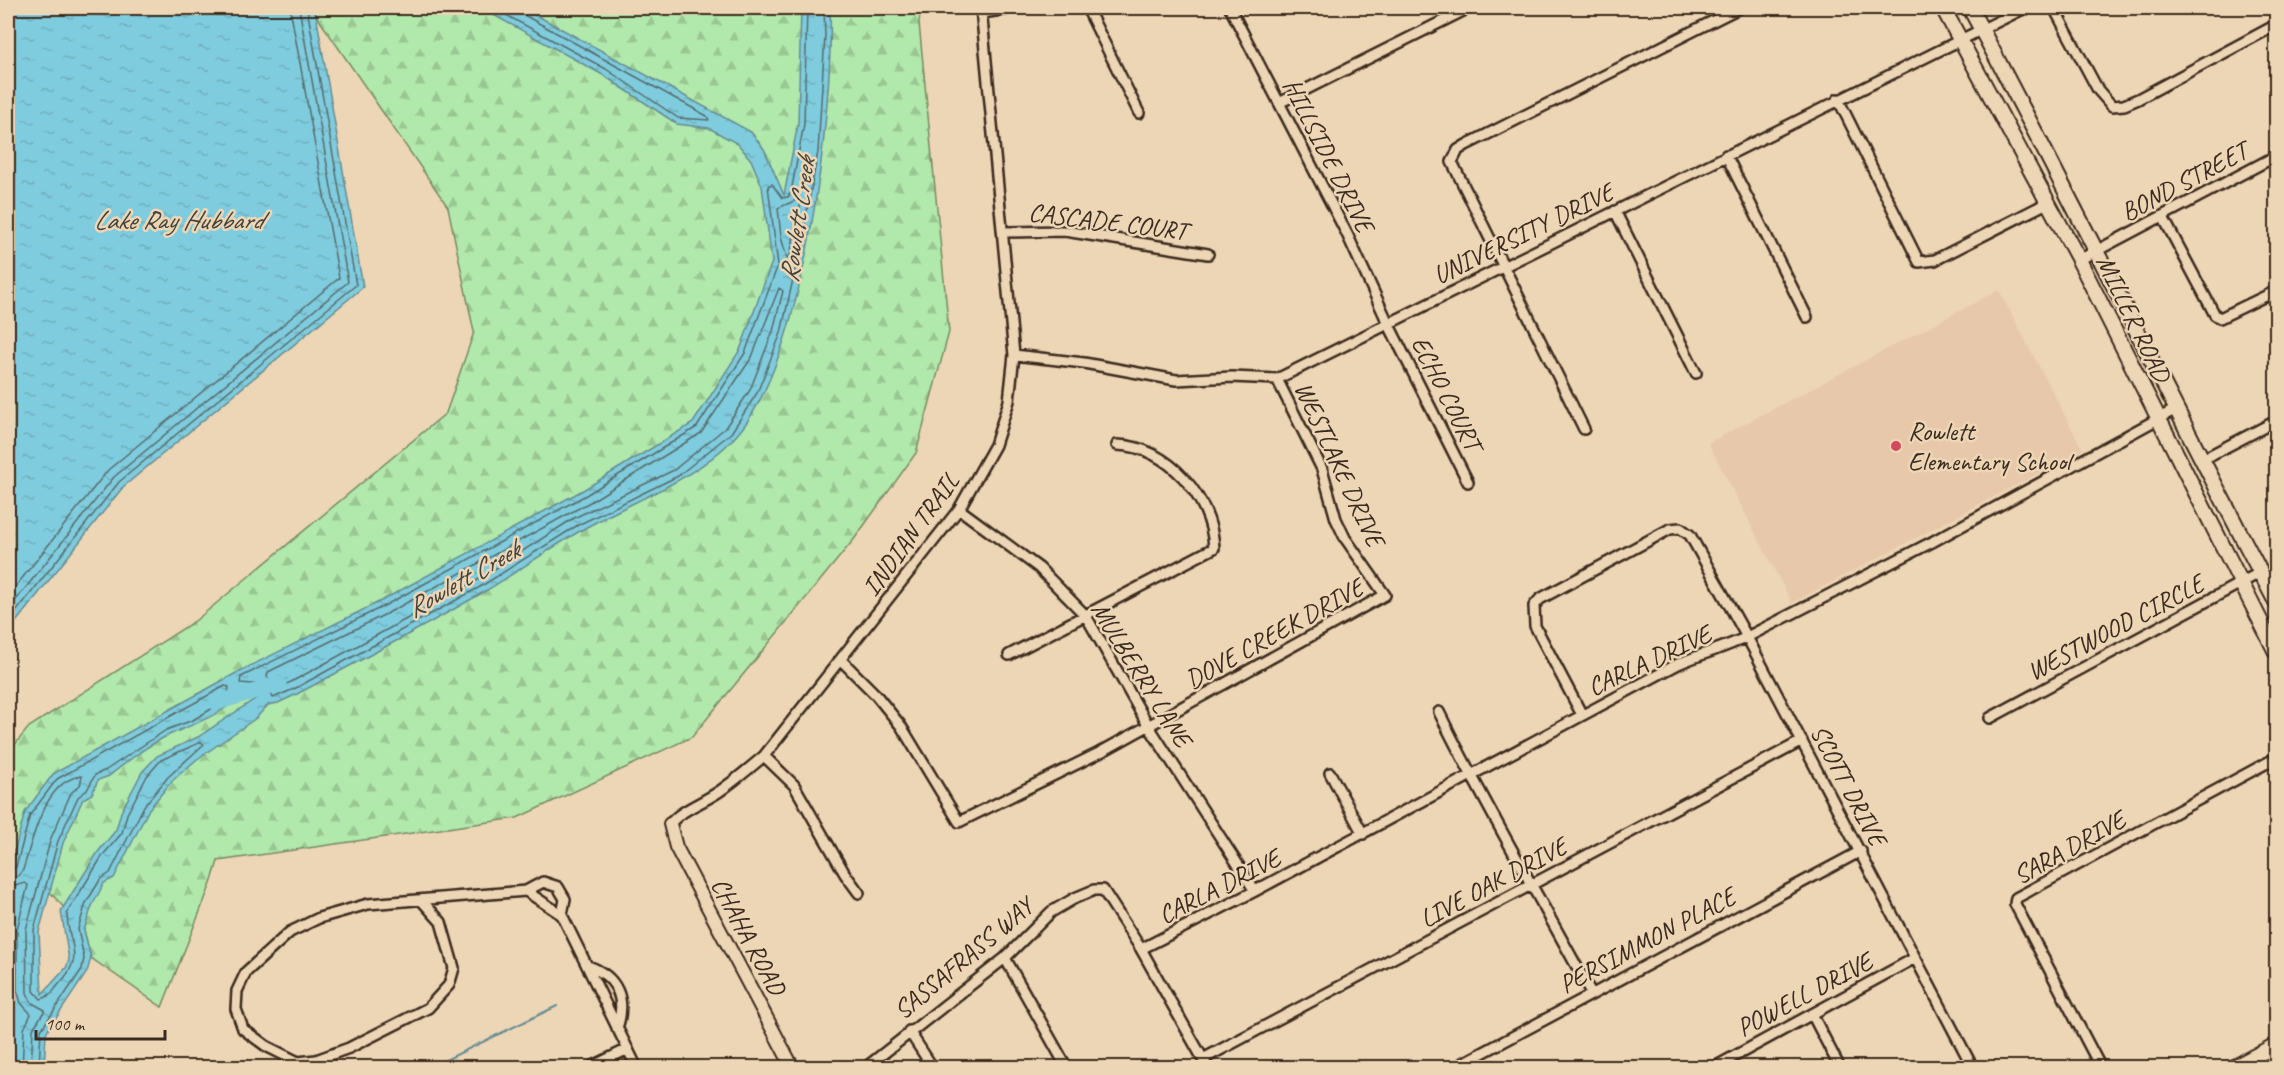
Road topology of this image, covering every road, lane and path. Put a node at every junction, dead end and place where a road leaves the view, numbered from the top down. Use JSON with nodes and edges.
{"nodes":[{"id":1,"x":1015,"y":8,"type":"edge"},
{"id":2,"x":1087,"y":8,"type":"edge"},
{"id":3,"x":1230,"y":8,"type":"edge"},
{"id":4,"x":1469,"y":8,"type":"edge"},
{"id":5,"x":1739,"y":8,"type":"edge"},
{"id":6,"x":1943,"y":8,"type":"edge"},
{"id":7,"x":1970,"y":8,"type":"edge"},
{"id":8,"x":2025,"y":8,"type":"edge"},
{"id":9,"x":2054,"y":8,"type":"edge"},
{"id":10,"x":982,"y":10,"type":"edge"},
{"id":11,"x":2277,"y":25,"type":"edge"},
{"id":12,"x":1982,"y":29,"type":"junction"},
{"id":13,"x":1961,"y":40,"type":"junction"},
{"id":14,"x":1838,"y":99,"type":"junction"},
{"id":15,"x":1279,"y":103,"type":"junction"},
{"id":16,"x":1139,"y":113,"type":"dead end"},
{"id":17,"x":1726,"y":155,"type":"junction"},
{"id":18,"x":2277,"y":156,"type":"edge"},
{"id":19,"x":2049,"y":202,"type":"junction"},
{"id":20,"x":1615,"y":211,"type":"junction"},
{"id":21,"x":2163,"y":217,"type":"junction"},
{"id":22,"x":1004,"y":232,"type":"junction"},
{"id":23,"x":2098,"y":250,"type":"junction"},
{"id":24,"x":1208,"y":254,"type":"dead end"},
{"id":25,"x":2079,"y":260,"type":"junction"},
{"id":26,"x":1503,"y":266,"type":"junction"},
{"id":27,"x":2277,"y":291,"type":"edge"},
{"id":28,"x":1807,"y":317,"type":"dead end"},
{"id":29,"x":1388,"y":323,"type":"junction"},
{"id":30,"x":1014,"y":355,"type":"junction"},
{"id":31,"x":1696,"y":373,"type":"dead end"},
{"id":32,"x":1277,"y":379,"type":"junction"},
{"id":33,"x":2176,"y":410,"type":"junction"},
{"id":34,"x":2157,"y":420,"type":"junction"},
{"id":35,"x":2276,"y":423,"type":"edge"},
{"id":36,"x":1584,"y":429,"type":"dead end"},
{"id":37,"x":1117,"y":445,"type":"dead end"},
{"id":38,"x":2204,"y":459,"type":"junction"},
{"id":39,"x":1468,"y":482,"type":"dead end"},
{"id":40,"x":959,"y":509,"type":"junction"},
{"id":41,"x":2261,"y":572,"type":"junction"},
{"id":42,"x":2241,"y":583,"type":"junction"},
{"id":43,"x":1385,"y":595,"type":"joint"},
{"id":44,"x":2277,"y":602,"type":"edge"},
{"id":45,"x":1086,"y":616,"type":"junction"},
{"id":46,"x":1747,"y":637,"type":"junction"},
{"id":47,"x":2277,"y":652,"type":"edge"},
{"id":48,"x":1010,"y":655,"type":"dead end"},
{"id":49,"x":841,"y":660,"type":"junction"},
{"id":50,"x":1439,"y":712,"type":"dead end"},
{"id":51,"x":1582,"y":715,"type":"junction"},
{"id":52,"x":1990,"y":718,"type":"dead end"},
{"id":53,"x":1149,"y":725,"type":"junction"},
{"id":54,"x":1802,"y":741,"type":"junction"},
{"id":55,"x":764,"y":756,"type":"junction"},
{"id":56,"x":2277,"y":758,"type":"edge"},
{"id":57,"x":1330,"y":773,"type":"dead end"},
{"id":58,"x":1470,"y":777,"type":"junction"},
{"id":59,"x":670,"y":825,"type":"joint"},
{"id":60,"x":1363,"y":834,"type":"junction"},
{"id":61,"x":1861,"y":851,"type":"junction"},
{"id":62,"x":1533,"y":883,"type":"junction"},
{"id":63,"x":526,"y":891,"type":"junction"},
{"id":64,"x":1255,"y":891,"type":"junction"},
{"id":65,"x":859,"y":893,"type":"dead end"},
{"id":66,"x":423,"y":902,"type":"junction"},
{"id":67,"x":562,"y":915,"type":"junction"},
{"id":68,"x":1141,"y":949,"type":"junction"},
{"id":69,"x":1005,"y":958,"type":"junction"},
{"id":70,"x":1916,"y":958,"type":"junction"},
{"id":71,"x":588,"y":966,"type":"junction"},
{"id":72,"x":1591,"y":993,"type":"junction"},
{"id":73,"x":1812,"y":1014,"type":"junction"},
{"id":74,"x":617,"y":1028,"type":"junction"},
{"id":75,"x":909,"y":1031,"type":"junction"},
{"id":76,"x":2277,"y":1045,"type":"edge"},
{"id":77,"x":628,"y":1049,"type":"junction"},
{"id":78,"x":1206,"y":1063,"type":"edge"},
{"id":79,"x":589,"y":1068,"type":"edge"},
{"id":80,"x":637,"y":1068,"type":"edge"},
{"id":81,"x":793,"y":1068,"type":"edge"},
{"id":82,"x":865,"y":1068,"type":"edge"},
{"id":83,"x":933,"y":1068,"type":"edge"},
{"id":84,"x":1067,"y":1068,"type":"edge"},
{"id":85,"x":1454,"y":1068,"type":"edge"},
{"id":86,"x":1713,"y":1068,"type":"edge"},
{"id":87,"x":1840,"y":1068,"type":"edge"},
{"id":88,"x":1973,"y":1068,"type":"edge"},
{"id":89,"x":2102,"y":1068,"type":"edge"},
{"id":90,"x":2233,"y":1068,"type":"edge"}],
"edges":[{"from":1,"to":10,"type":"street"},
{"from":2,"to":16,"type":"street"},
{"from":3,"to":15,"type":"street","name":"HILLSIDE DRIVE"},
{"from":4,"to":15,"type":"street"},
{"from":5,"to":26,"type":"street"},
{"from":6,"to":13,"type":"main road","name":"MILLER ROAD"},
{"from":7,"to":12,"type":"main road","name":"MILLER ROAD"},
{"from":8,"to":12,"type":"street","name":"UNIVERSITY DRIVE"},
{"from":9,"to":11,"type":"street"},
{"from":10,"to":22,"type":"street","name":"INDIAN TRAIL"},
{"from":12,"to":13,"type":"street","name":"UNIVERSITY DRIVE"},
{"from":12,"to":23,"type":"main road","name":"MILLER ROAD"},
{"from":13,"to":14,"type":"street","name":"UNIVERSITY DRIVE"},
{"from":13,"to":19,"type":"main road","name":"MILLER ROAD"},
{"from":14,"to":17,"type":"street","name":"UNIVERSITY DRIVE"},
{"from":14,"to":19,"type":"street"},
{"from":15,"to":29,"type":"street","name":"HILLSIDE DRIVE"},
{"from":17,"to":20,"type":"street","name":"UNIVERSITY DRIVE"},
{"from":17,"to":28,"type":"street"},
{"from":18,"to":21,"type":"street","name":"BOND STREET"},
{"from":19,"to":25,"type":"main road","name":"MILLER ROAD"},
{"from":20,"to":26,"type":"street","name":"UNIVERSITY DRIVE"},
{"from":20,"to":31,"type":"street"},
{"from":21,"to":23,"type":"street","name":"BOND STREET"},
{"from":21,"to":27,"type":"street"},
{"from":22,"to":24,"type":"street","name":"CASCADE COURT"},
{"from":22,"to":30,"type":"street","name":"INDIAN TRAIL"},
{"from":23,"to":25,"type":"street","name":"BOND STREET"},
{"from":23,"to":33,"type":"main road","name":"MILLER ROAD"},
{"from":25,"to":34,"type":"main road","name":"MILLER ROAD"},
{"from":26,"to":29,"type":"street","name":"UNIVERSITY DRIVE"},
{"from":26,"to":36,"type":"street"},
{"from":29,"to":32,"type":"street","name":"UNIVERSITY DRIVE"},
{"from":29,"to":39,"type":"street","name":"ECHO COURT"},
{"from":30,"to":32,"type":"street"},
{"from":30,"to":40,"type":"street","name":"INDIAN TRAIL"},
{"from":32,"to":43,"type":"street","name":"WESTLAKE DRIVE"},
{"from":33,"to":34,"type":"street","name":"CARLA DRIVE"},
{"from":33,"to":38,"type":"main road","name":"MILLER ROAD"},
{"from":34,"to":42,"type":"main road","name":"MILLER ROAD"},
{"from":34,"to":46,"type":"street","name":"CARLA DRIVE"},
{"from":35,"to":38,"type":"street"},
{"from":37,"to":45,"type":"street"},
{"from":38,"to":41,"type":"main road","name":"MILLER ROAD"},
{"from":40,"to":45,"type":"street","name":"MULBERRY LANE"},
{"from":40,"to":49,"type":"street","name":"INDIAN TRAIL"},
{"from":41,"to":42,"type":"street","name":"WESTWOOD CIRCLE"},
{"from":41,"to":44,"type":"main road","name":"MILLER ROAD"},
{"from":42,"to":47,"type":"main road","name":"MILLER ROAD"},
{"from":42,"to":52,"type":"street","name":"WESTWOOD CIRCLE"},
{"from":43,"to":53,"type":"street","name":"DOVE CREEK DRIVE"},
{"from":45,"to":48,"type":"street"},
{"from":45,"to":53,"type":"street","name":"MULBERRY LANE"},
{"from":46,"to":51,"type":"street","name":"CARLA DRIVE"},
{"from":46,"to":51,"type":"street","name":"SCOTT DRIVE"},
{"from":46,"to":54,"type":"street","name":"SCOTT DRIVE"},
{"from":49,"to":53,"type":"street","name":"DOVE CREEK DRIVE"},
{"from":49,"to":55,"type":"street","name":"INDIAN TRAIL"},
{"from":50,"to":58,"type":"street"},
{"from":51,"to":58,"type":"street","name":"CARLA DRIVE"},
{"from":53,"to":64,"type":"street","name":"MULBERRY LANE"},
{"from":54,"to":61,"type":"street","name":"SCOTT DRIVE"},
{"from":54,"to":62,"type":"street","name":"LIVE OAK DRIVE"},
{"from":55,"to":59,"type":"street","name":"INDIAN TRAIL"},
{"from":55,"to":65,"type":"street"},
{"from":56,"to":89,"type":"street","name":"SARA DRIVE"},
{"from":57,"to":60,"type":"street"},
{"from":58,"to":60,"type":"street","name":"CARLA DRIVE"},
{"from":58,"to":62,"type":"street"},
{"from":59,"to":81,"type":"street","name":"CHAHA ROAD"},
{"from":60,"to":64,"type":"street","name":"CARLA DRIVE"},
{"from":61,"to":70,"type":"street","name":"SCOTT DRIVE"},
{"from":61,"to":72,"type":"street","name":"PERSIMMON PLACE"},
{"from":62,"to":72,"type":"street"},
{"from":62,"to":78,"type":"street","name":"LIVE OAK DRIVE"},
{"from":63,"to":66,"type":"street"},
{"from":63,"to":67,"type":"street"},
{"from":63,"to":67,"type":"street"},
{"from":64,"to":68,"type":"street","name":"CARLA DRIVE"},
{"from":66,"to":66,"type":"street"},
{"from":67,"to":71,"type":"street"},
{"from":68,"to":69,"type":"street","name":"SASSAFRASS WAY"},
{"from":68,"to":78,"type":"street"},
{"from":69,"to":75,"type":"street","name":"SASSAFRASS WAY"},
{"from":69,"to":84,"type":"street"},
{"from":70,"to":73,"type":"street","name":"POWELL DRIVE"},
{"from":70,"to":88,"type":"street","name":"SCOTT DRIVE"},
{"from":71,"to":74,"type":"street"},
{"from":71,"to":74,"type":"street"},
{"from":72,"to":85,"type":"street","name":"PERSIMMON PLACE"},
{"from":73,"to":86,"type":"street","name":"POWELL DRIVE"},
{"from":73,"to":87,"type":"street"},
{"from":74,"to":77,"type":"street"},
{"from":75,"to":82,"type":"street","name":"SASSAFRASS WAY"},
{"from":75,"to":83,"type":"street"},
{"from":76,"to":90,"type":"main road"},
{"from":77,"to":79,"type":"street"},
{"from":77,"to":80,"type":"street"}]}
